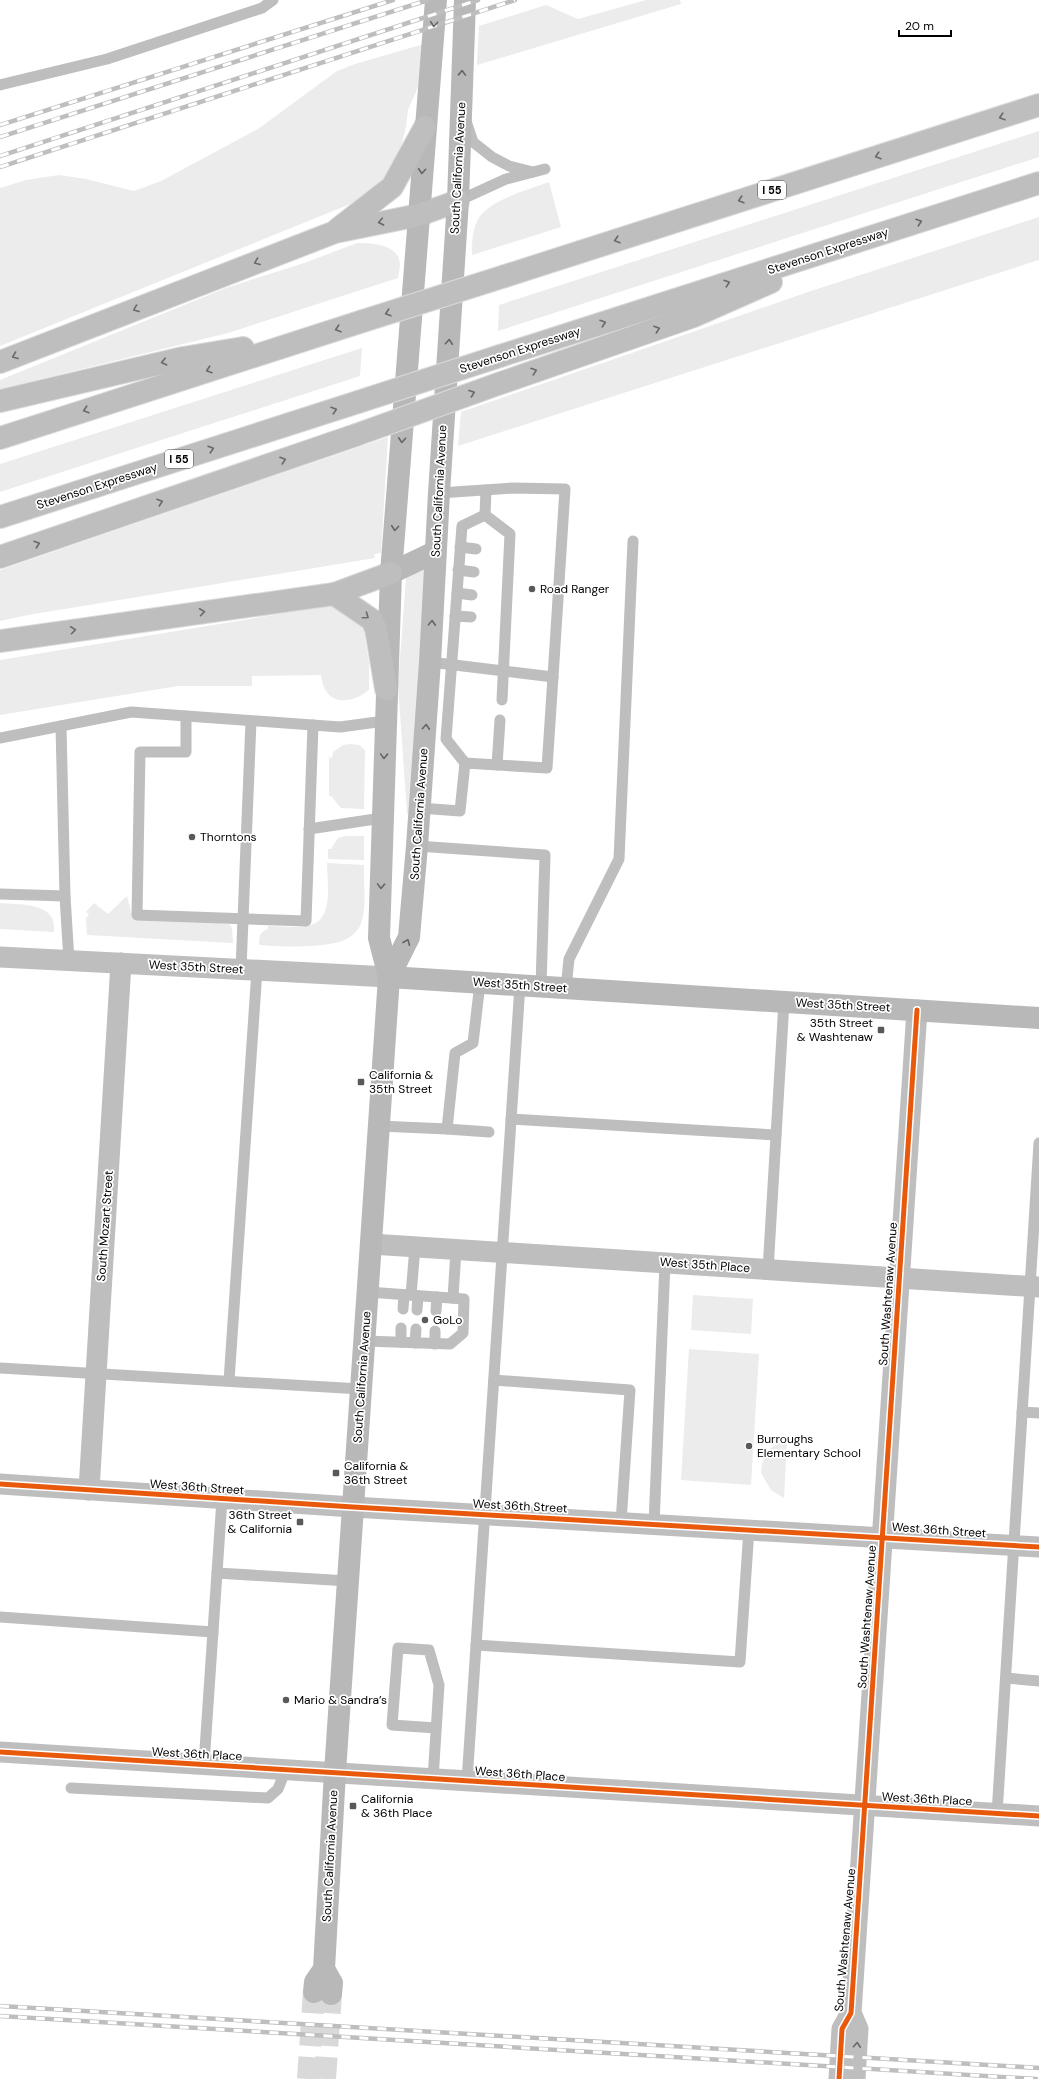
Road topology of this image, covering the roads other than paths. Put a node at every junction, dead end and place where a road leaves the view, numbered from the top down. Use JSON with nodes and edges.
{"nodes":[{"id":1,"x":273,"y":0,"type":"edge"},
{"id":2,"x":436,"y":0,"type":"edge"},
{"id":3,"x":465,"y":0,"type":"edge"},
{"id":4,"x":0,"y":85,"type":"edge"},
{"id":5,"x":1039,"y":105,"type":"edge"},
{"id":6,"x":461,"y":108,"type":"junction"},
{"id":7,"x":425,"y":127,"type":"junction"},
{"id":8,"x":545,"y":169,"type":"dead end"},
{"id":9,"x":533,"y":172,"type":"junction"},
{"id":10,"x":1039,"y":183,"type":"edge"},
{"id":11,"x":458,"y":201,"type":"junction"},
{"id":12,"x":419,"y":215,"type":"junction"},
{"id":13,"x":335,"y":232,"type":"junction"},
{"id":14,"x":882,"y":234,"type":"junction"},
{"id":15,"x":313,"y":337,"type":"junction"},
{"id":16,"x":0,"y":362,"type":"edge"},
{"id":17,"x":0,"y":401,"type":"edge"},
{"id":18,"x":0,"y":438,"type":"edge"},
{"id":19,"x":486,"y":490,"type":"junction"},
{"id":20,"x":439,"y":493,"type":"junction"},
{"id":21,"x":485,"y":515,"type":"junction"},
{"id":22,"x":0,"y":517,"type":"edge"},
{"id":23,"x":632,"y":541,"type":"dead end"},
{"id":24,"x":460,"y":547,"type":"junction"},
{"id":25,"x":476,"y":549,"type":"dead end"},
{"id":26,"x":435,"y":552,"type":"junction"},
{"id":27,"x":0,"y":557,"type":"edge"},
{"id":28,"x":458,"y":570,"type":"junction"},
{"id":29,"x":474,"y":572,"type":"dead end"},
{"id":30,"x":391,"y":573,"type":"junction"},
{"id":31,"x":457,"y":593,"type":"junction"},
{"id":32,"x":334,"y":594,"type":"junction"},
{"id":33,"x":472,"y":595,"type":"dead end"},
{"id":34,"x":455,"y":616,"type":"junction"},
{"id":35,"x":471,"y":617,"type":"dead end"},
{"id":36,"x":494,"y":619,"type":"dead end"},
{"id":37,"x":506,"y":620,"type":"junction"},
{"id":38,"x":0,"y":641,"type":"edge"},
{"id":39,"x":441,"y":664,"type":"junction"},
{"id":40,"x":504,"y":671,"type":"junction"},
{"id":41,"x":553,"y":677,"type":"junction"},
{"id":42,"x":386,"y":689,"type":"junction"},
{"id":43,"x":502,"y":700,"type":"dead end"},
{"id":44,"x":186,"y":716,"type":"junction"},
{"id":45,"x":385,"y":720,"type":"junction"},
{"id":46,"x":500,"y":720,"type":"dead end"},
{"id":47,"x":251,"y":721,"type":"junction"},
{"id":48,"x":313,"y":725,"type":"junction"},
{"id":49,"x":62,"y":726,"type":"junction"},
{"id":50,"x":0,"y":738,"type":"edge"},
{"id":51,"x":465,"y":763,"type":"junction"},
{"id":52,"x":497,"y":765,"type":"junction"},
{"id":53,"x":420,"y":808,"type":"junction"},
{"id":54,"x":382,"y":818,"type":"junction"},
{"id":55,"x":309,"y":829,"type":"junction"},
{"id":56,"x":417,"y":846,"type":"junction"},
{"id":57,"x":0,"y":894,"type":"edge"},
{"id":58,"x":65,"y":896,"type":"junction"},
{"id":59,"x":244,"y":918,"type":"junction"},
{"id":60,"x":0,"y":957,"type":"edge"},
{"id":61,"x":68,"y":961,"type":"junction"},
{"id":62,"x":121,"y":963,"type":"junction"},
{"id":63,"x":249,"y":970,"type":"junction"},
{"id":64,"x":389,"y":977,"type":"junction"},
{"id":65,"x":480,"y":982,"type":"junction"},
{"id":66,"x":530,"y":986,"type":"junction"},
{"id":67,"x":566,"y":988,"type":"junction"},
{"id":68,"x":784,"y":1002,"type":"junction"},
{"id":69,"x":917,"y":1010,"type":"junction"},
{"id":70,"x":1039,"y":1018,"type":"edge"},
{"id":71,"x":511,"y":1119,"type":"junction"},
{"id":72,"x":379,"y":1126,"type":"junction"},
{"id":73,"x":447,"y":1129,"type":"junction"},
{"id":74,"x":489,"y":1132,"type":"dead end"},
{"id":75,"x":776,"y":1135,"type":"junction"},
{"id":76,"x":1039,"y":1143,"type":"edge"},
{"id":77,"x":1039,"y":1147,"type":"edge"},
{"id":78,"x":371,"y":1244,"type":"junction"},
{"id":79,"x":415,"y":1247,"type":"junction"},
{"id":80,"x":456,"y":1250,"type":"junction"},
{"id":81,"x":502,"y":1253,"type":"junction"},
{"id":82,"x":665,"y":1263,"type":"junction"},
{"id":83,"x":768,"y":1270,"type":"junction"},
{"id":84,"x":899,"y":1278,"type":"junction"},
{"id":85,"x":1035,"y":1286,"type":"edge"},
{"id":86,"x":368,"y":1292,"type":"junction"},
{"id":87,"x":411,"y":1295,"type":"junction"},
{"id":88,"x":437,"y":1297,"type":"junction"},
{"id":89,"x":453,"y":1298,"type":"junction"},
{"id":90,"x":403,"y":1309,"type":"dead end"},
{"id":91,"x":417,"y":1310,"type":"dead end"},
{"id":92,"x":436,"y":1311,"type":"dead end"},
{"id":93,"x":402,"y":1328,"type":"dead end"},
{"id":94,"x":416,"y":1329,"type":"dead end"},
{"id":95,"x":435,"y":1330,"type":"dead end"},
{"id":96,"x":364,"y":1341,"type":"junction"},
{"id":97,"x":400,"y":1342,"type":"junction"},
{"id":98,"x":415,"y":1343,"type":"junction"},
{"id":99,"x":435,"y":1344,"type":"junction"},
{"id":100,"x":0,"y":1368,"type":"edge"},
{"id":101,"x":96,"y":1374,"type":"junction"},
{"id":102,"x":494,"y":1380,"type":"junction"},
{"id":103,"x":229,"y":1381,"type":"junction"},
{"id":104,"x":361,"y":1389,"type":"junction"},
{"id":105,"x":1022,"y":1412,"type":"junction"},
{"id":106,"x":1039,"y":1414,"type":"edge"},
{"id":107,"x":0,"y":1484,"type":"edge"},
{"id":108,"x":89,"y":1490,"type":"junction"},
{"id":109,"x":222,"y":1499,"type":"junction"},
{"id":110,"x":353,"y":1507,"type":"junction"},
{"id":111,"x":484,"y":1514,"type":"junction"},
{"id":112,"x":621,"y":1522,"type":"junction"},
{"id":113,"x":654,"y":1524,"type":"junction"},
{"id":114,"x":749,"y":1529,"type":"junction"},
{"id":115,"x":882,"y":1537,"type":"junction"},
{"id":116,"x":1014,"y":1545,"type":"junction"},
{"id":117,"x":1039,"y":1547,"type":"edge"},
{"id":118,"x":217,"y":1573,"type":"junction"},
{"id":119,"x":348,"y":1581,"type":"junction"},
{"id":120,"x":0,"y":1617,"type":"edge"},
{"id":121,"x":213,"y":1632,"type":"junction"},
{"id":122,"x":476,"y":1645,"type":"junction"},
{"id":123,"x":1006,"y":1678,"type":"junction"},
{"id":124,"x":1039,"y":1681,"type":"edge"},
{"id":125,"x":436,"y":1728,"type":"junction"},
{"id":126,"x":0,"y":1752,"type":"edge"},
{"id":127,"x":204,"y":1764,"type":"junction"},
{"id":128,"x":286,"y":1769,"type":"junction"},
{"id":129,"x":335,"y":1772,"type":"junction"},
{"id":130,"x":432,"y":1779,"type":"junction"},
{"id":131,"x":467,"y":1780,"type":"junction"},
{"id":132,"x":71,"y":1788,"type":"dead end"},
{"id":133,"x":865,"y":1806,"type":"junction"},
{"id":134,"x":997,"y":1814,"type":"junction"},
{"id":135,"x":1039,"y":1816,"type":"edge"},
{"id":136,"x":323,"y":1993,"type":"tunnel mouth"},
{"id":137,"x":851,"y":2013,"type":"junction"},
{"id":138,"x":839,"y":2079,"type":"edge"},
{"id":139,"x":855,"y":2079,"type":"edge"}],
"edges":[{"from":1,"to":4,"type":"lane"},
{"from":2,"to":7,"type":"main road","name":"South California Avenue","one_way":true},
{"from":6,"to":3,"type":"main road","name":"South California Avenue","one_way":true},
{"from":5,"to":15,"type":"highway","number":"I 55","one_way":true,"bridge":true},
{"from":6,"to":9,"type":"lane"},
{"from":6,"to":11,"type":"main road","name":"South California Avenue"},
{"from":7,"to":12,"type":"main road","name":"South California Avenue","one_way":true},
{"from":7,"to":13,"type":"highway"},
{"from":8,"to":9,"type":"lane"},
{"from":9,"to":11,"type":"lane"},
{"from":14,"to":10,"type":"highway","name":"Stevenson Expressway","number":"I 55","one_way":true},
{"from":11,"to":12,"type":"highway"},
{"from":20,"to":11,"type":"main road","name":"South California Avenue","one_way":true},
{"from":12,"to":13,"type":"highway","one_way":true},
{"from":12,"to":30,"type":"main road","name":"South California Avenue","one_way":true},
{"from":13,"to":16,"type":"highway","one_way":true},
{"from":22,"to":14,"type":"highway","name":"Stevenson Expressway","number":"I 55","one_way":true,"bridge":true},
{"from":27,"to":14,"type":"highway","one_way":true,"bridge":true},
{"from":15,"to":17,"type":"highway","one_way":true},
{"from":15,"to":18,"type":"highway","number":"I 55","one_way":true},
{"from":19,"to":20,"type":"lane"},
{"from":19,"to":21,"type":"lane"},
{"from":19,"to":41,"type":"lane"},
{"from":20,"to":26,"type":"main road","name":"South California Avenue"},
{"from":21,"to":24,"type":"lane"},
{"from":21,"to":37,"type":"lane"},
{"from":23,"to":67,"type":"lane"},
{"from":24,"to":25,"type":"lane"},
{"from":24,"to":28,"type":"lane"},
{"from":26,"to":30,"type":"main road"},
{"from":39,"to":26,"type":"main road","name":"South California Avenue","one_way":true},
{"from":28,"to":29,"type":"lane"},
{"from":28,"to":31,"type":"lane"},
{"from":30,"to":32,"type":"highway"},
{"from":30,"to":42,"type":"main road","name":"South California Avenue"},
{"from":31,"to":33,"type":"lane"},
{"from":31,"to":34,"type":"lane"},
{"from":38,"to":32,"type":"highway","one_way":true},
{"from":32,"to":42,"type":"highway","one_way":true},
{"from":34,"to":35,"type":"lane"},
{"from":34,"to":39,"type":"lane"},
{"from":36,"to":37,"type":"lane"},
{"from":37,"to":40,"type":"lane"},
{"from":39,"to":40,"type":"lane"},
{"from":39,"to":51,"type":"lane"},
{"from":53,"to":39,"type":"main road","name":"South California Avenue","one_way":true},
{"from":40,"to":41,"type":"lane"},
{"from":40,"to":43,"type":"lane"},
{"from":41,"to":52,"type":"lane"},
{"from":42,"to":45,"type":"main road","name":"South California Avenue"},
{"from":44,"to":47,"type":"lane"},
{"from":44,"to":49,"type":"lane"},
{"from":44,"to":59,"type":"lane"},
{"from":45,"to":48,"type":"lane"},
{"from":45,"to":54,"type":"main road","name":"South California Avenue","one_way":true},
{"from":46,"to":52,"type":"lane"},
{"from":47,"to":48,"type":"lane"},
{"from":47,"to":59,"type":"lane"},
{"from":48,"to":55,"type":"lane"},
{"from":49,"to":50,"type":"lane"},
{"from":49,"to":58,"type":"lane"},
{"from":51,"to":52,"type":"lane"},
{"from":51,"to":53,"type":"lane"},
{"from":53,"to":56,"type":"main road","name":"South California Avenue"},
{"from":54,"to":55,"type":"lane"},
{"from":54,"to":64,"type":"main road","name":"South California Avenue","one_way":true},
{"from":55,"to":59,"type":"lane"},
{"from":64,"to":56,"type":"main road","name":"South California Avenue","one_way":true},
{"from":56,"to":66,"type":"lane"},
{"from":57,"to":58,"type":"lane"},
{"from":58,"to":61,"type":"lane"},
{"from":59,"to":63,"type":"lane"},
{"from":60,"to":61,"type":"street","name":"West 35th Street"},
{"from":61,"to":62,"type":"street","name":"West 35th Street"},
{"from":62,"to":63,"type":"street","name":"West 35th Street"},
{"from":62,"to":101,"type":"street","name":"South Mozart Street"},
{"from":63,"to":64,"type":"street","name":"West 35th Street"},
{"from":63,"to":103,"type":"lane"},
{"from":64,"to":65,"type":"main road","name":"West 35th Street"},
{"from":64,"to":72,"type":"main road","name":"South California Avenue"},
{"from":65,"to":66,"type":"main road","name":"West 35th Street"},
{"from":65,"to":73,"type":"lane"},
{"from":66,"to":67,"type":"main road","name":"West 35th Street"},
{"from":66,"to":71,"type":"lane"},
{"from":67,"to":68,"type":"main road","name":"West 35th Street"},
{"from":68,"to":69,"type":"main road","name":"West 35th Street"},
{"from":68,"to":75,"type":"lane"},
{"from":69,"to":70,"type":"main road","name":"West 35th Street"},
{"from":69,"to":84,"type":"street","name":"South Washtenaw Avenue"},
{"from":71,"to":75,"type":"lane"},
{"from":71,"to":81,"type":"lane"},
{"from":72,"to":73,"type":"lane"},
{"from":72,"to":78,"type":"main road","name":"South California Avenue"},
{"from":73,"to":74,"type":"lane"},
{"from":75,"to":83,"type":"lane"},
{"from":76,"to":77,"type":"lane"},
{"from":77,"to":85,"type":"lane"},
{"from":78,"to":79,"type":"street","name":"West 35th Place"},
{"from":78,"to":86,"type":"main road","name":"South California Avenue"},
{"from":79,"to":80,"type":"street","name":"West 35th Place"},
{"from":79,"to":87,"type":"lane"},
{"from":80,"to":81,"type":"street","name":"West 35th Place"},
{"from":80,"to":89,"type":"lane"},
{"from":81,"to":82,"type":"street","name":"West 35th Place"},
{"from":81,"to":102,"type":"lane"},
{"from":82,"to":83,"type":"street","name":"West 35th Place"},
{"from":82,"to":113,"type":"lane"},
{"from":83,"to":84,"type":"street","name":"West 35th Place"},
{"from":84,"to":85,"type":"street","name":"West 35th Place"},
{"from":84,"to":115,"type":"street","name":"South Washtenaw Avenue"},
{"from":85,"to":105,"type":"lane"},
{"from":86,"to":87,"type":"lane"},
{"from":86,"to":96,"type":"main road","name":"South California Avenue"},
{"from":87,"to":88,"type":"lane"},
{"from":87,"to":90,"type":"lane"},
{"from":87,"to":91,"type":"lane"},
{"from":88,"to":89,"type":"lane"},
{"from":88,"to":92,"type":"lane"},
{"from":89,"to":99,"type":"lane"},
{"from":93,"to":97,"type":"lane"},
{"from":94,"to":98,"type":"lane"},
{"from":95,"to":99,"type":"lane"},
{"from":96,"to":97,"type":"lane"},
{"from":96,"to":104,"type":"main road","name":"South California Avenue"},
{"from":97,"to":98,"type":"lane"},
{"from":98,"to":99,"type":"lane"},
{"from":100,"to":101,"type":"lane"},
{"from":101,"to":103,"type":"lane"},
{"from":101,"to":108,"type":"street","name":"South Mozart Street"},
{"from":102,"to":111,"type":"lane"},
{"from":102,"to":112,"type":"lane"},
{"from":103,"to":104,"type":"lane"},
{"from":104,"to":110,"type":"main road","name":"South California Avenue"},
{"from":105,"to":106,"type":"lane"},
{"from":105,"to":116,"type":"lane"},
{"from":107,"to":108,"type":"street","name":"West 36th Street"},
{"from":108,"to":109,"type":"street","name":"West 36th Street"},
{"from":109,"to":110,"type":"street","name":"West 36th Street"},
{"from":109,"to":118,"type":"lane"},
{"from":110,"to":111,"type":"street","name":"West 36th Street"},
{"from":110,"to":119,"type":"main road","name":"South California Avenue"},
{"from":111,"to":112,"type":"street","name":"West 36th Street"},
{"from":111,"to":122,"type":"lane"},
{"from":112,"to":113,"type":"street","name":"West 36th Street"},
{"from":113,"to":114,"type":"street","name":"West 36th Street"},
{"from":114,"to":115,"type":"street","name":"West 36th Street"},
{"from":114,"to":122,"type":"lane"},
{"from":115,"to":116,"type":"street","name":"West 36th Street"},
{"from":115,"to":133,"type":"street","name":"South Washtenaw Avenue"},
{"from":116,"to":117,"type":"street","name":"West 36th Street"},
{"from":116,"to":123,"type":"lane"},
{"from":118,"to":119,"type":"lane"},
{"from":118,"to":121,"type":"lane"},
{"from":119,"to":129,"type":"main road","name":"South California Avenue"},
{"from":120,"to":121,"type":"lane"},
{"from":121,"to":127,"type":"lane"},
{"from":122,"to":131,"type":"lane"},
{"from":123,"to":124,"type":"lane"},
{"from":123,"to":134,"type":"lane"},
{"from":125,"to":125,"type":"lane"},
{"from":125,"to":130,"type":"lane"},
{"from":126,"to":127,"type":"street","name":"West 36th Place"},
{"from":127,"to":128,"type":"street","name":"West 36th Place"},
{"from":128,"to":129,"type":"street","name":"West 36th Place"},
{"from":128,"to":132,"type":"lane"},
{"from":129,"to":130,"type":"street","name":"West 36th Place"},
{"from":129,"to":136,"type":"main road","name":"South California Avenue"},
{"from":130,"to":131,"type":"street","name":"West 36th Place"},
{"from":131,"to":133,"type":"street","name":"West 36th Place"},
{"from":133,"to":134,"type":"street","name":"West 36th Place"},
{"from":133,"to":137,"type":"street","name":"South Washtenaw Avenue"},
{"from":134,"to":135,"type":"street","name":"West 36th Place"},
{"from":137,"to":138,"type":"street","name":"South Washtenaw Avenue"},
{"from":139,"to":137,"type":"street","name":"South Washtenaw Avenue","one_way":true}]}
